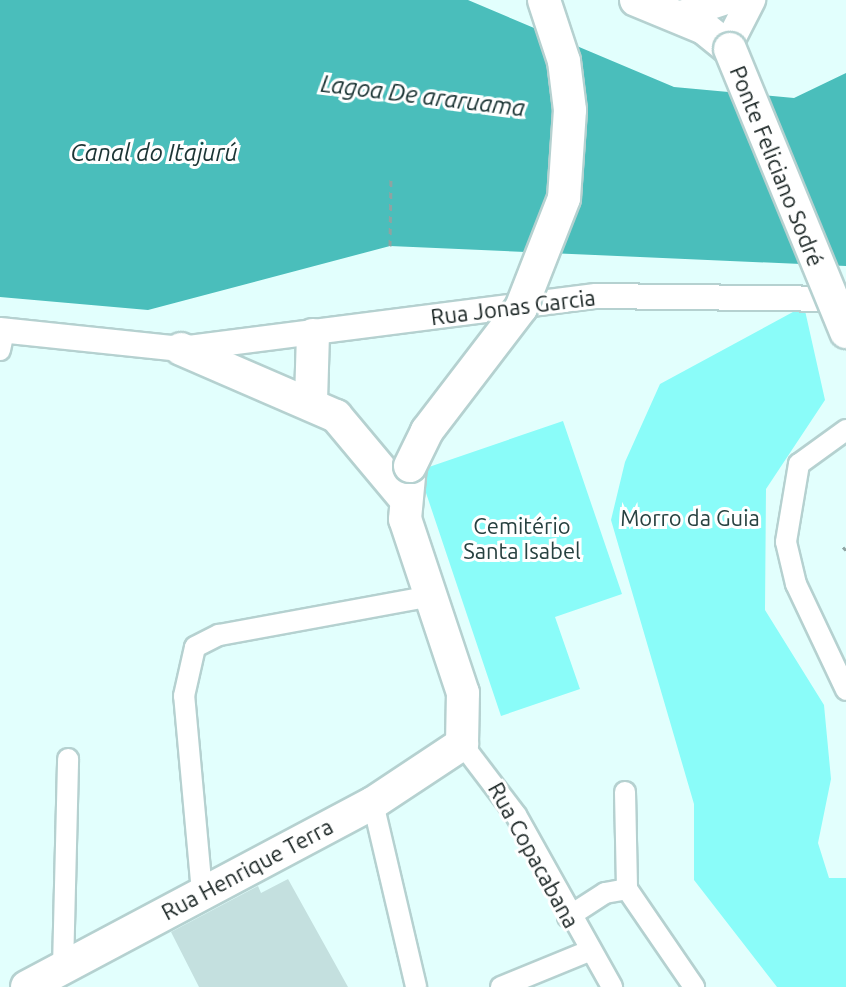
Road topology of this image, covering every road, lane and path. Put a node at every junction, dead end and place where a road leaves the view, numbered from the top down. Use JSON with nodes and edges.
{"nodes":[{"id":1,"x":544,"y":0,"type":"edge"},
{"id":2,"x":636,"y":0,"type":"edge"},
{"id":3,"x":726,"y":0,"type":"edge"},
{"id":4,"x":751,"y":0,"type":"edge"},
{"id":5,"x":675,"y":17,"type":"junction"},
{"id":6,"x":729,"y":47,"type":"junction"},
{"id":7,"x":391,"y":177,"type":"dead end"},
{"id":8,"x":390,"y":246,"type":"dead end"},
{"id":9,"x":846,"y":299,"type":"edge"},
{"id":10,"x":846,"y":332,"type":"edge"},
{"id":11,"x":313,"y":335,"type":"junction"},
{"id":12,"x":1,"y":337,"type":"edge"},
{"id":13,"x":181,"y":349,"type":"junction"},
{"id":14,"x":311,"y":401,"type":"junction"},
{"id":15,"x":846,"y":430,"type":"edge"},
{"id":16,"x":406,"y":480,"type":"junction"},
{"id":17,"x":427,"y":597,"type":"junction"},
{"id":18,"x":846,"y":690,"type":"edge"},
{"id":19,"x":462,"y":744,"type":"junction"},
{"id":20,"x":68,"y":759,"type":"dead end"},
{"id":21,"x":625,"y":792,"type":"dead end"},
{"id":22,"x":373,"y":803,"type":"junction"},
{"id":23,"x":627,"y":889,"type":"junction"},
{"id":24,"x":202,"y":892,"type":"junction"},
{"id":25,"x":568,"y":917,"type":"junction"},
{"id":26,"x":589,"y":951,"type":"junction"},
{"id":27,"x":47,"y":980,"type":"edge"},
{"id":28,"x":416,"y":987,"type":"edge"},
{"id":29,"x":501,"y":987,"type":"edge"},
{"id":30,"x":612,"y":987,"type":"edge"},
{"id":31,"x":694,"y":987,"type":"edge"}],
"edges":[{"from":1,"to":16,"type":"main road","bridge":true},
{"from":2,"to":5,"type":"main road"},
{"from":3,"to":5,"type":"main road"},
{"from":4,"to":6,"type":"main road"},
{"from":5,"to":6,"type":"main road"},
{"from":6,"to":10,"type":"main road","name":"Ponte Feliciano Sodré","bridge":true},
{"from":7,"to":8,"type":"path"},
{"from":9,"to":11,"type":"street","name":"Rua Jonas Garcia"},
{"from":11,"to":13,"type":"street","name":"Rua Jonas Garcia"},
{"from":11,"to":14,"type":"main road"},
{"from":12,"to":13,"type":"street","name":"Rua Jonas Garcia"},
{"from":13,"to":14,"type":"main road"},
{"from":14,"to":16,"type":"main road"},
{"from":15,"to":18,"type":"street"},
{"from":16,"to":17,"type":"main road"},
{"from":17,"to":19,"type":"main road"},
{"from":17,"to":24,"type":"street"},
{"from":19,"to":22,"type":"main road","name":"Rua Henrique Terra"},
{"from":19,"to":25,"type":"street","name":"Rua Copacabana"},
{"from":20,"to":27,"type":"street"},
{"from":21,"to":23,"type":"street"},
{"from":22,"to":24,"type":"main road","name":"Rua Henrique Terra"},
{"from":22,"to":28,"type":"street"},
{"from":23,"to":25,"type":"street"},
{"from":23,"to":31,"type":"street"},
{"from":24,"to":27,"type":"main road","name":"Rua Henrique Terra"},
{"from":25,"to":26,"type":"street","name":"Rua Copacabana"},
{"from":26,"to":29,"type":"street"},
{"from":26,"to":30,"type":"street","name":"Rua Copacabana"}]}
